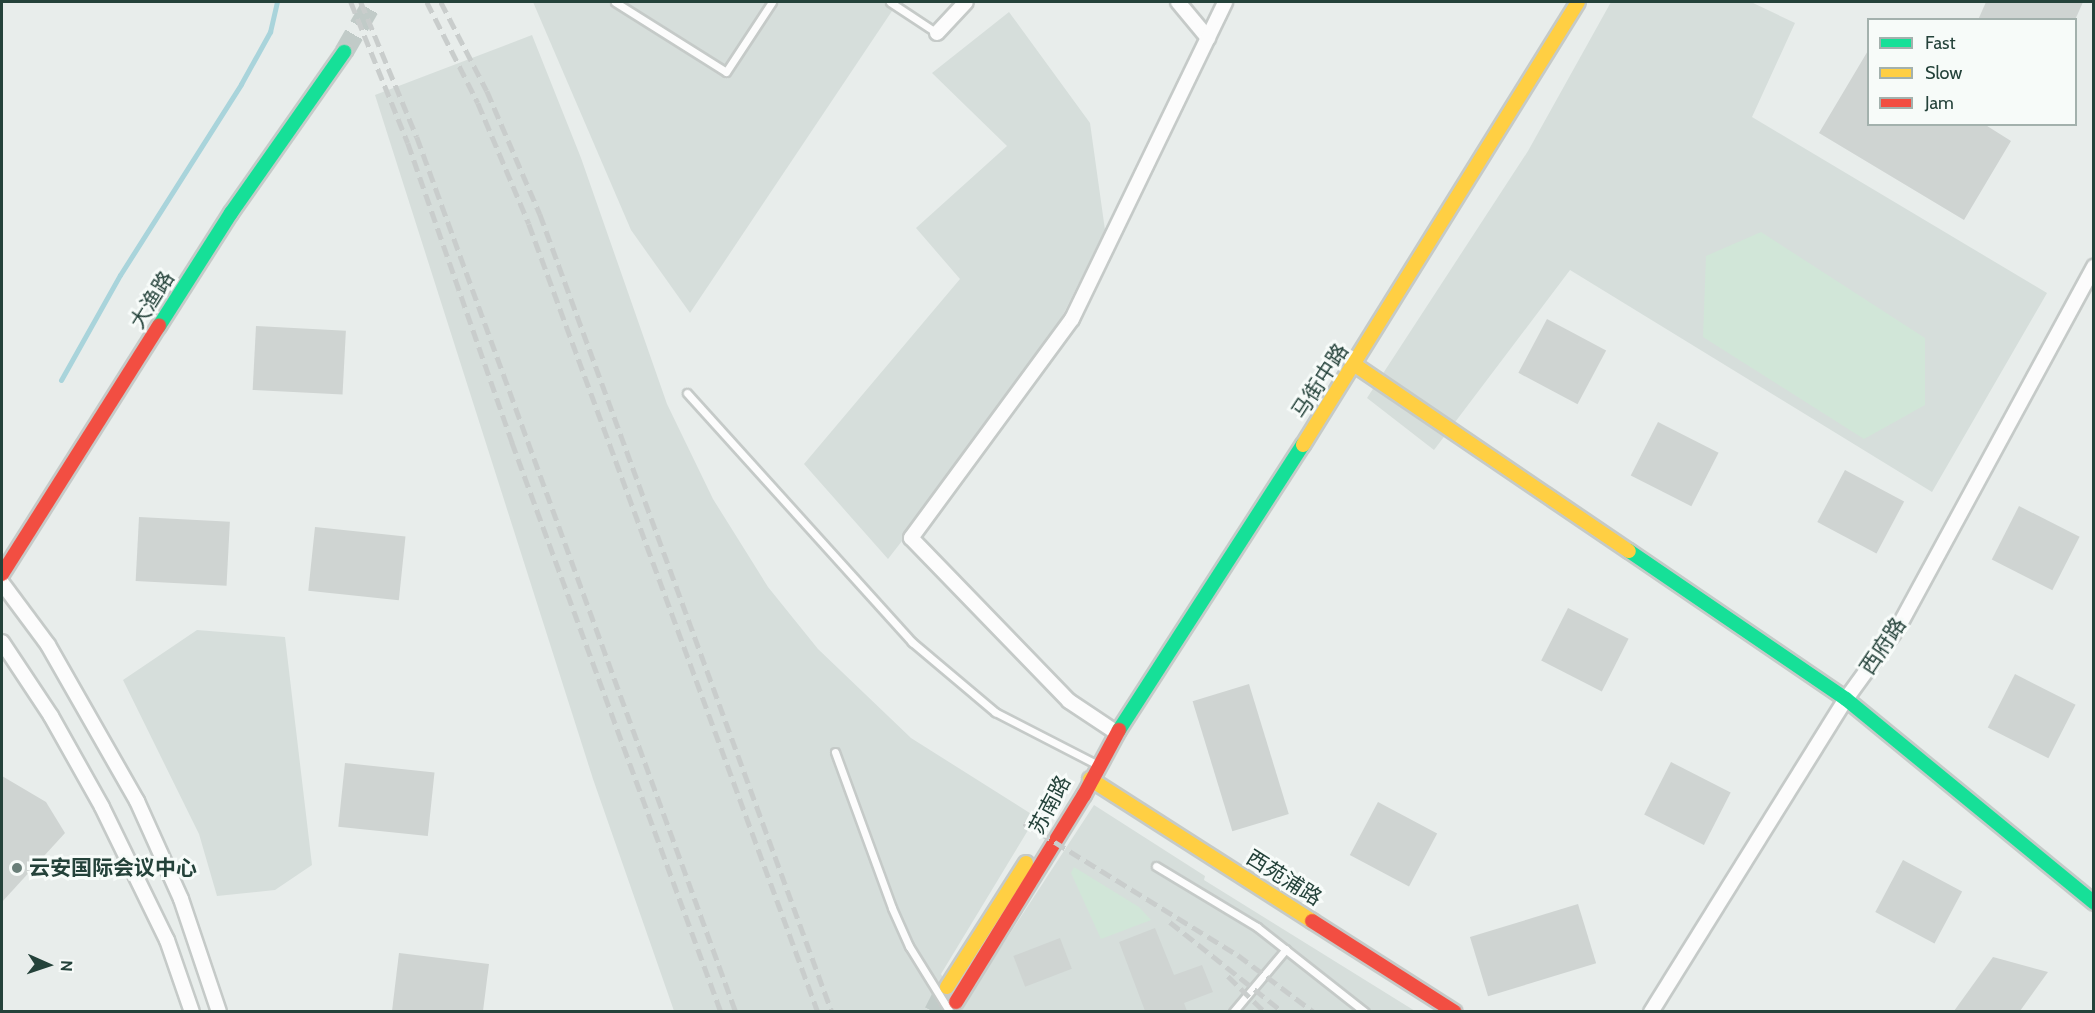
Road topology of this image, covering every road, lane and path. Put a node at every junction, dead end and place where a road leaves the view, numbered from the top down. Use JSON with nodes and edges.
{"nodes":[{"id":1,"x":615,"y":2,"type":"edge"},
{"id":2,"x":772,"y":2,"type":"edge"},
{"id":3,"x":890,"y":2,"type":"edge"},
{"id":4,"x":966,"y":2,"type":"edge"},
{"id":5,"x":1178,"y":2,"type":"edge"},
{"id":6,"x":1225,"y":2,"type":"edge"},
{"id":7,"x":1578,"y":2,"type":"edge"},
{"id":8,"x":937,"y":33,"type":"joint"},
{"id":9,"x":1208,"y":38,"type":"junction"},
{"id":10,"x":344,"y":52,"type":"tunnel mouth"},
{"id":11,"x":2094,"y":267,"type":"edge"},
{"id":12,"x":1355,"y":365,"type":"junction"},
{"id":13,"x":687,"y":393,"type":"dead end"},
{"id":14,"x":2,"y":574,"type":"edge"},
{"id":15,"x":2,"y":583,"type":"edge"},
{"id":16,"x":2,"y":642,"type":"edge"},
{"id":17,"x":1846,"y":699,"type":"junction"},
{"id":18,"x":1117,"y":733,"type":"junction"},
{"id":19,"x":835,"y":752,"type":"dead end"},
{"id":20,"x":1098,"y":765,"type":"junction"},
{"id":21,"x":1090,"y":779,"type":"junction"},
{"id":22,"x":1156,"y":866,"type":"dead end"},
{"id":23,"x":2094,"y":903,"type":"edge"},
{"id":24,"x":1286,"y":949,"type":"junction"},
{"id":25,"x":947,"y":987,"type":"tunnel mouth"},
{"id":26,"x":953,"y":1006,"type":"edge"},
{"id":27,"x":192,"y":1011,"type":"edge"},
{"id":28,"x":219,"y":1011,"type":"edge"},
{"id":29,"x":1233,"y":1011,"type":"edge"},
{"id":30,"x":1365,"y":1011,"type":"edge"},
{"id":31,"x":1455,"y":1011,"type":"edge"},
{"id":32,"x":1651,"y":1011,"type":"edge"}],
"edges":[{"from":1,"to":2,"type":"lane"},
{"from":3,"to":8,"type":"lane"},
{"from":4,"to":8,"type":"street"},
{"from":5,"to":9,"type":"street"},
{"from":6,"to":9,"type":"street"},
{"from":7,"to":12,"type":"street","name":"马街中路"},
{"from":9,"to":18,"type":"street"},
{"from":10,"to":14,"type":"street","name":"大渔路"},
{"from":11,"to":17,"type":"street","name":"西府路"},
{"from":12,"to":17,"type":"street"},
{"from":12,"to":18,"type":"street","name":"马街中路"},
{"from":13,"to":20,"type":"lane"},
{"from":15,"to":28,"type":"street"},
{"from":16,"to":27,"type":"street"},
{"from":17,"to":23,"type":"street"},
{"from":17,"to":32,"type":"street","name":"西府路"},
{"from":18,"to":20,"type":"street","name":"马街中路"},
{"from":19,"to":26,"type":"lane"},
{"from":20,"to":21,"type":"street","name":"马街中路"},
{"from":21,"to":25,"type":"street","name":"苏南路"},
{"from":21,"to":26,"type":"street","name":"苏南路"},
{"from":21,"to":31,"type":"street","name":"西苑浦路"},
{"from":22,"to":24,"type":"lane"},
{"from":24,"to":29,"type":"lane"},
{"from":24,"to":30,"type":"lane"}]}
